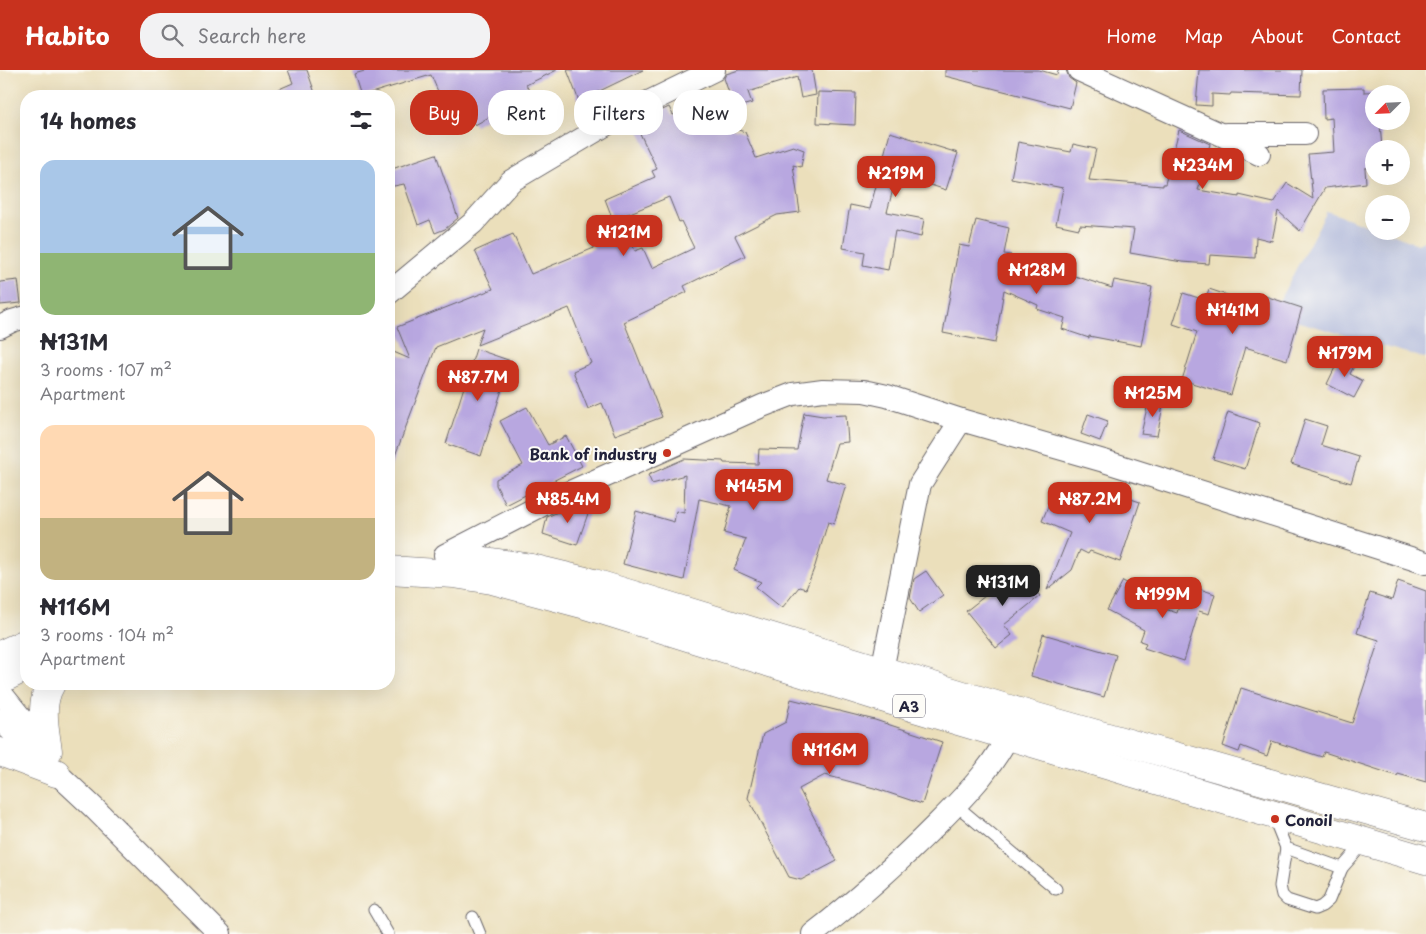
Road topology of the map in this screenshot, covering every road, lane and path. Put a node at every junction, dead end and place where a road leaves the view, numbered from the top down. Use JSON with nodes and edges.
{"nodes":[{"id":1,"x":714,"y":70,"type":"edge"},
{"id":2,"x":1079,"y":70,"type":"edge"},
{"id":3,"x":1220,"y":134,"type":"junction"},
{"id":4,"x":1304,"y":134,"type":"dead end"},
{"id":5,"x":1259,"y":154,"type":"dead end"},
{"id":6,"x":395,"y":288,"type":"edge"},
{"id":7,"x":20,"y":319,"type":"edge"},
{"id":8,"x":0,"y":327,"type":"edge"},
{"id":9,"x":961,"y":420,"type":"junction"},
{"id":10,"x":395,"y":551,"type":"edge"},
{"id":11,"x":445,"y":555,"type":"junction"},
{"id":12,"x":1426,"y":563,"type":"edge"},
{"id":13,"x":395,"y":570,"type":"edge"},
{"id":14,"x":20,"y":646,"type":"edge"},
{"id":15,"x":0,"y":655,"type":"edge"},
{"id":16,"x":20,"y":670,"type":"edge"},
{"id":17,"x":882,"y":670,"type":"junction"},
{"id":18,"x":0,"y":680,"type":"edge"},
{"id":19,"x":48,"y":690,"type":"edge"},
{"id":20,"x":0,"y":692,"type":"edge"},
{"id":21,"x":0,"y":720,"type":"edge"},
{"id":22,"x":1014,"y":723,"type":"junction"},
{"id":23,"x":0,"y":752,"type":"edge"},
{"id":24,"x":52,"y":762,"type":"junction"},
{"id":25,"x":956,"y":805,"type":"junction"},
{"id":26,"x":1273,"y":814,"type":"junction"},
{"id":27,"x":1426,"y":827,"type":"edge"},
{"id":28,"x":1365,"y":842,"type":"junction"},
{"id":29,"x":1286,"y":848,"type":"junction"},
{"id":30,"x":1426,"y":860,"type":"edge"},
{"id":31,"x":1342,"y":868,"type":"junction"},
{"id":32,"x":1056,"y":889,"type":"dead end"},
{"id":33,"x":374,"y":910,"type":"dead end"},
{"id":34,"x":473,"y":917,"type":"dead end"},
{"id":35,"x":220,"y":934,"type":"edge"},
{"id":36,"x":388,"y":934,"type":"edge"},
{"id":37,"x":480,"y":934,"type":"edge"},
{"id":38,"x":813,"y":934,"type":"edge"}],
"edges":[{"from":1,"to":6,"type":"street"},
{"from":2,"to":3,"type":"street"},
{"from":3,"to":4,"type":"street"},
{"from":3,"to":5,"type":"street"},
{"from":7,"to":8,"type":"street"},
{"from":9,"to":11,"type":"street"},
{"from":9,"to":12,"type":"street"},
{"from":9,"to":17,"type":"street"},
{"from":10,"to":11,"type":"highway","number":"A3"},
{"from":11,"to":17,"type":"highway","number":"A3"},
{"from":13,"to":22,"type":"highway","number":"A3"},
{"from":14,"to":15,"type":"highway"},
{"from":16,"to":18,"type":"highway"},
{"from":17,"to":22,"type":"highway","number":"A3"},
{"from":19,"to":24,"type":"highway"},
{"from":20,"to":24,"type":"street"},
{"from":21,"to":24,"type":"street"},
{"from":22,"to":25,"type":"street"},
{"from":22,"to":26,"type":"highway","number":"A3"},
{"from":22,"to":27,"type":"highway","number":"A3"},
{"from":23,"to":24,"type":"highway"},
{"from":24,"to":35,"type":"street"},
{"from":25,"to":32,"type":"lane"},
{"from":25,"to":38,"type":"street"},
{"from":26,"to":28,"type":"highway","number":"A3"},
{"from":26,"to":29,"type":"lane"},
{"from":28,"to":30,"type":"highway","number":"A3"},
{"from":28,"to":31,"type":"lane"},
{"from":29,"to":31,"type":"lane"},
{"from":29,"to":31,"type":"lane"},
{"from":33,"to":36,"type":"lane"},
{"from":34,"to":37,"type":"lane"}]}
